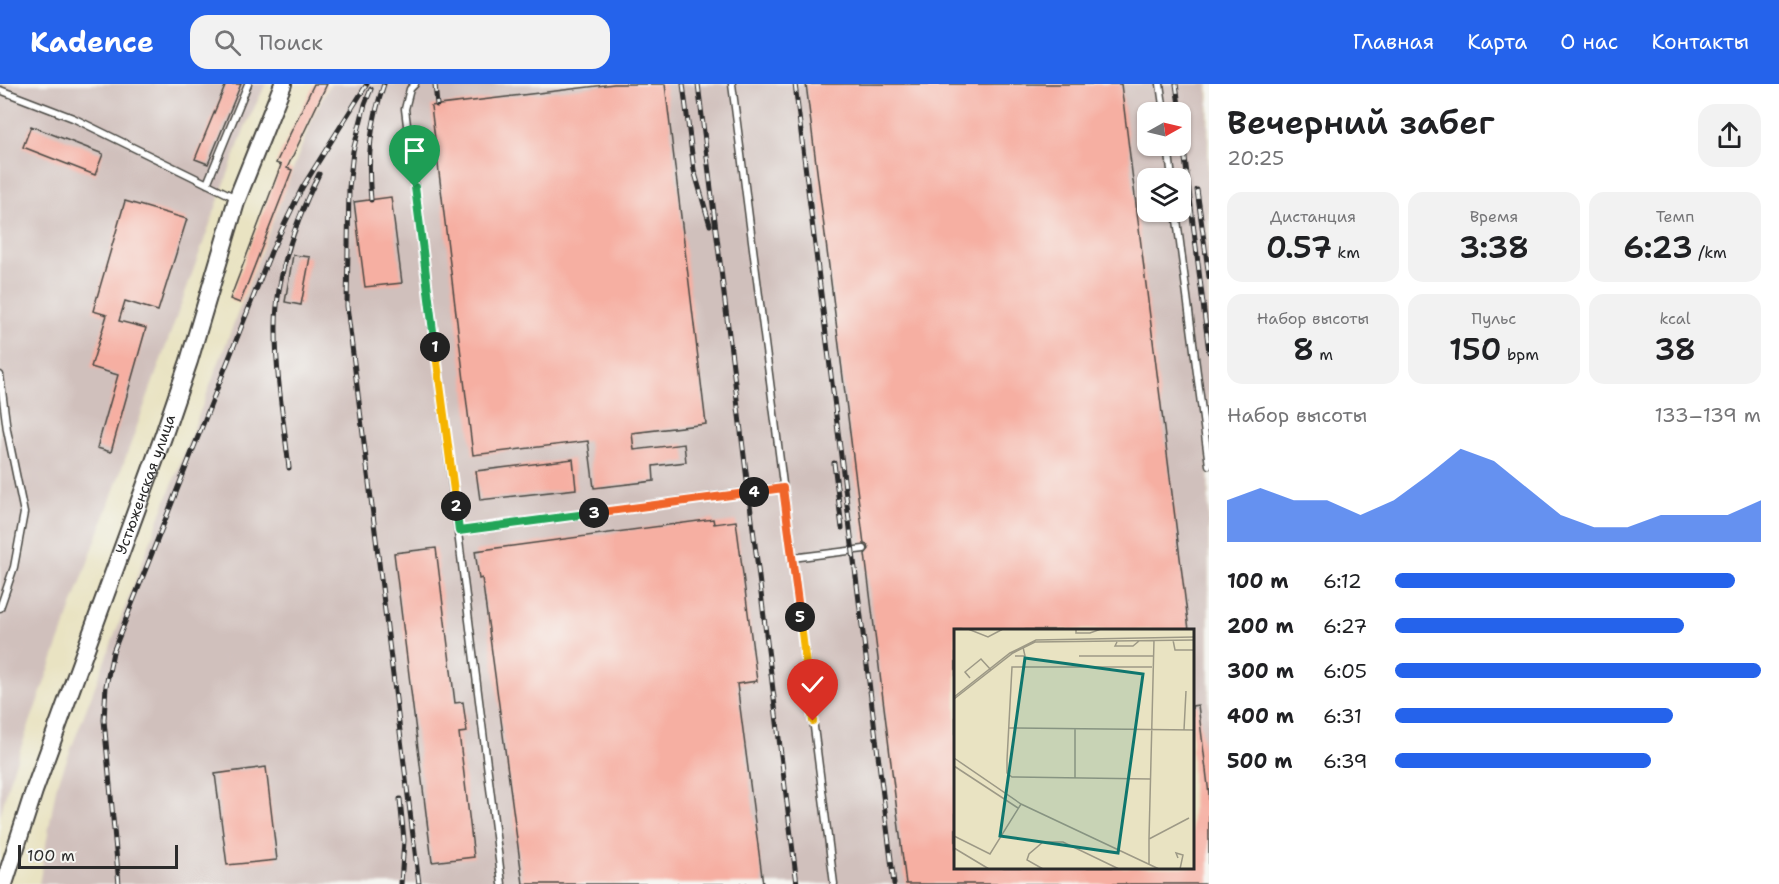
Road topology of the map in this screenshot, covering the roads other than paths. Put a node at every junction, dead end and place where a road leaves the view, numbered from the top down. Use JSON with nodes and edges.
{"nodes":[{"id":1,"x":248,"y":84,"type":"edge"},
{"id":2,"x":283,"y":84,"type":"edge"},
{"id":3,"x":415,"y":84,"type":"edge"},
{"id":4,"x":732,"y":84,"type":"edge"},
{"id":5,"x":1160,"y":84,"type":"edge"},
{"id":6,"x":0,"y":90,"type":"edge"},
{"id":7,"x":1163,"y":102,"type":"edge"},
{"id":8,"x":207,"y":184,"type":"junction"},
{"id":9,"x":237,"y":199,"type":"junction"},
{"id":10,"x":1177,"y":222,"type":"edge"},
{"id":11,"x":0,"y":375,"type":"edge"},
{"id":12,"x":1209,"y":465,"type":"edge"},
{"id":13,"x":783,"y":488,"type":"junction"},
{"id":14,"x":459,"y":531,"type":"junction"},
{"id":15,"x":864,"y":549,"type":"dead end"},
{"id":16,"x":792,"y":558,"type":"junction"},
{"id":17,"x":0,"y":608,"type":"edge"},
{"id":18,"x":4,"y":884,"type":"edge"},
{"id":19,"x":502,"y":884,"type":"edge"},
{"id":20,"x":834,"y":884,"type":"edge"}],
"edges":[{"from":1,"to":8,"type":"lane"},
{"from":2,"to":9,"type":"main road","name":"Устюженская улица"},
{"from":3,"to":14,"type":"lane"},
{"from":4,"to":13,"type":"lane"},
{"from":5,"to":7,"type":"lane"},
{"from":6,"to":8,"type":"lane"},
{"from":8,"to":9,"type":"lane"},
{"from":9,"to":18,"type":"main road","name":"Устюженская улица"},
{"from":10,"to":12,"type":"lane"},
{"from":11,"to":17,"type":"lane"},
{"from":13,"to":14,"type":"lane"},
{"from":13,"to":16,"type":"lane"},
{"from":14,"to":19,"type":"lane"},
{"from":15,"to":16,"type":"lane"},
{"from":16,"to":20,"type":"lane"}]}
